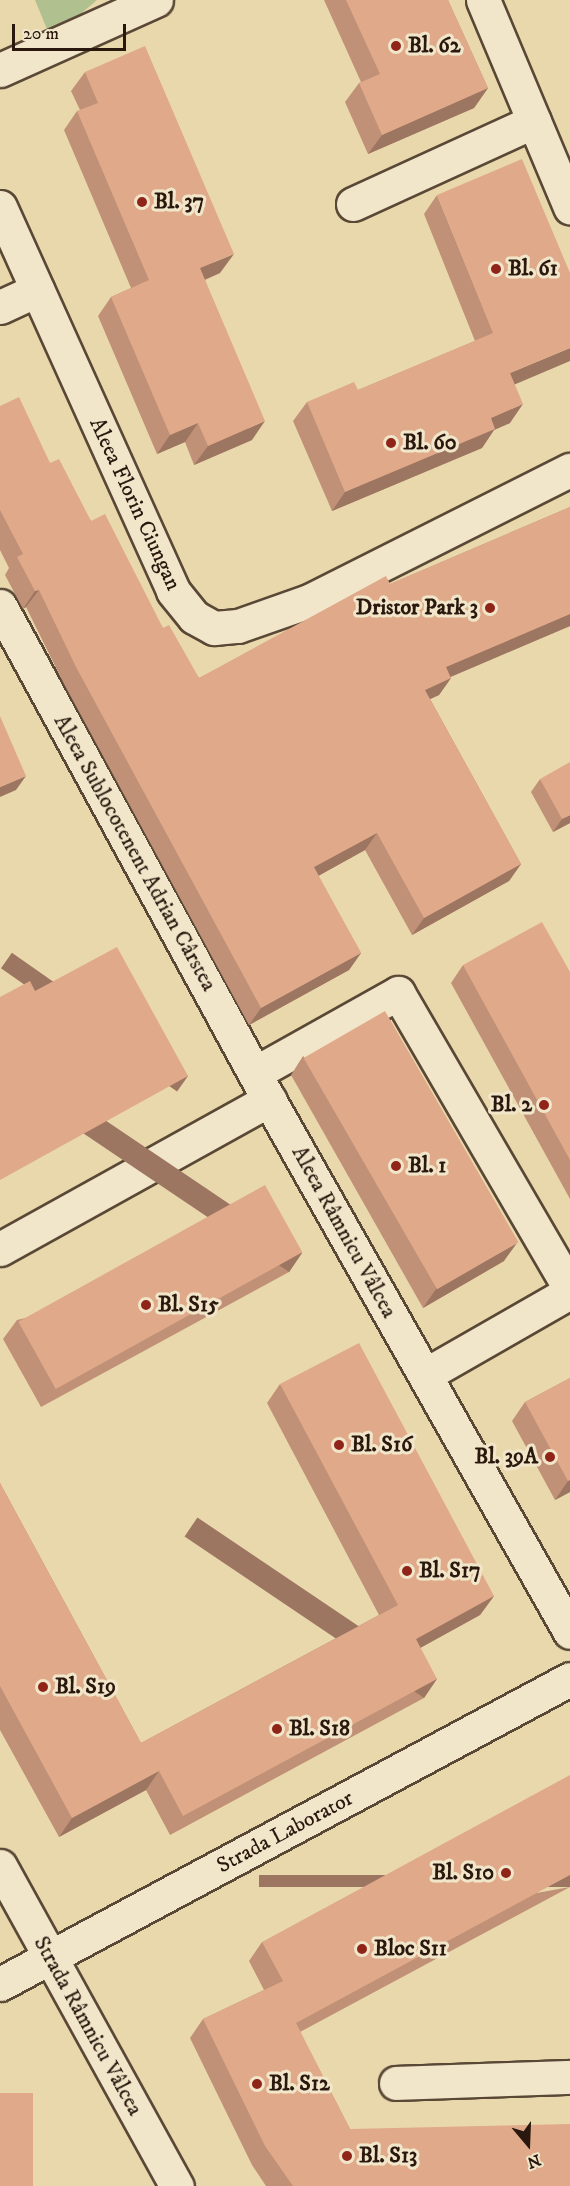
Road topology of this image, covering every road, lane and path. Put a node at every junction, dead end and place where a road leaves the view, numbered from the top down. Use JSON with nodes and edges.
{"nodes":[{"id":1,"x":156,"y":0,"type":"edge"},
{"id":2,"x":483,"y":0,"type":"edge"},
{"id":3,"x":0,"y":70,"type":"edge"},
{"id":4,"x":534,"y":121,"type":"junction"},
{"id":5,"x":353,"y":204,"type":"dead end"},
{"id":6,"x":0,"y":207,"type":"edge"},
{"id":7,"x":570,"y":207,"type":"edge"},
{"id":8,"x":37,"y":290,"type":"junction"},
{"id":9,"x":0,"y":307,"type":"edge"},
{"id":10,"x":570,"y":470,"type":"edge"},
{"id":11,"x":0,"y":606,"type":"edge"},
{"id":12,"x":262,"y":1086,"type":"junction"},
{"id":13,"x":0,"y":1249,"type":"edge"},
{"id":14,"x":570,"y":1290,"type":"edge"},
{"id":15,"x":425,"y":1375,"type":"junction"},
{"id":16,"x":570,"y":1632,"type":"edge"},
{"id":17,"x":570,"y":1679,"type":"edge"},
{"id":18,"x":0,"y":1866,"type":"edge"},
{"id":19,"x":50,"y":1957,"type":"junction"},
{"id":20,"x":0,"y":1984,"type":"edge"},
{"id":21,"x":570,"y":2077,"type":"edge"},
{"id":22,"x":396,"y":2083,"type":"dead end"},
{"id":23,"x":177,"y":2186,"type":"edge"}],
"edges":[{"from":1,"to":3,"type":"street"},
{"from":2,"to":4,"type":"street"},
{"from":4,"to":5,"type":"street"},
{"from":4,"to":7,"type":"street"},
{"from":6,"to":8,"type":"street","name":"Aleea Florin Ciungan"},
{"from":8,"to":9,"type":"street"},
{"from":8,"to":10,"type":"street","name":"Aleea Florin Ciungan"},
{"from":11,"to":12,"type":"street","name":"Aleea Sublocotenent Adrian Cârstea"},
{"from":12,"to":13,"type":"street"},
{"from":12,"to":14,"type":"street"},
{"from":12,"to":15,"type":"street","name":"Aleea Râmnicu Vâlcea"},
{"from":14,"to":15,"type":"street"},
{"from":15,"to":16,"type":"street","name":"Aleea Râmnicu Vâlcea"},
{"from":17,"to":19,"type":"street","name":"Strada Laborator"},
{"from":18,"to":19,"type":"street","name":"Strada Râmnicu Vâlcea"},
{"from":19,"to":20,"type":"street","name":"Strada Laborator"},
{"from":19,"to":23,"type":"street","name":"Strada Râmnicu Vâlcea"},
{"from":21,"to":22,"type":"street"}]}
